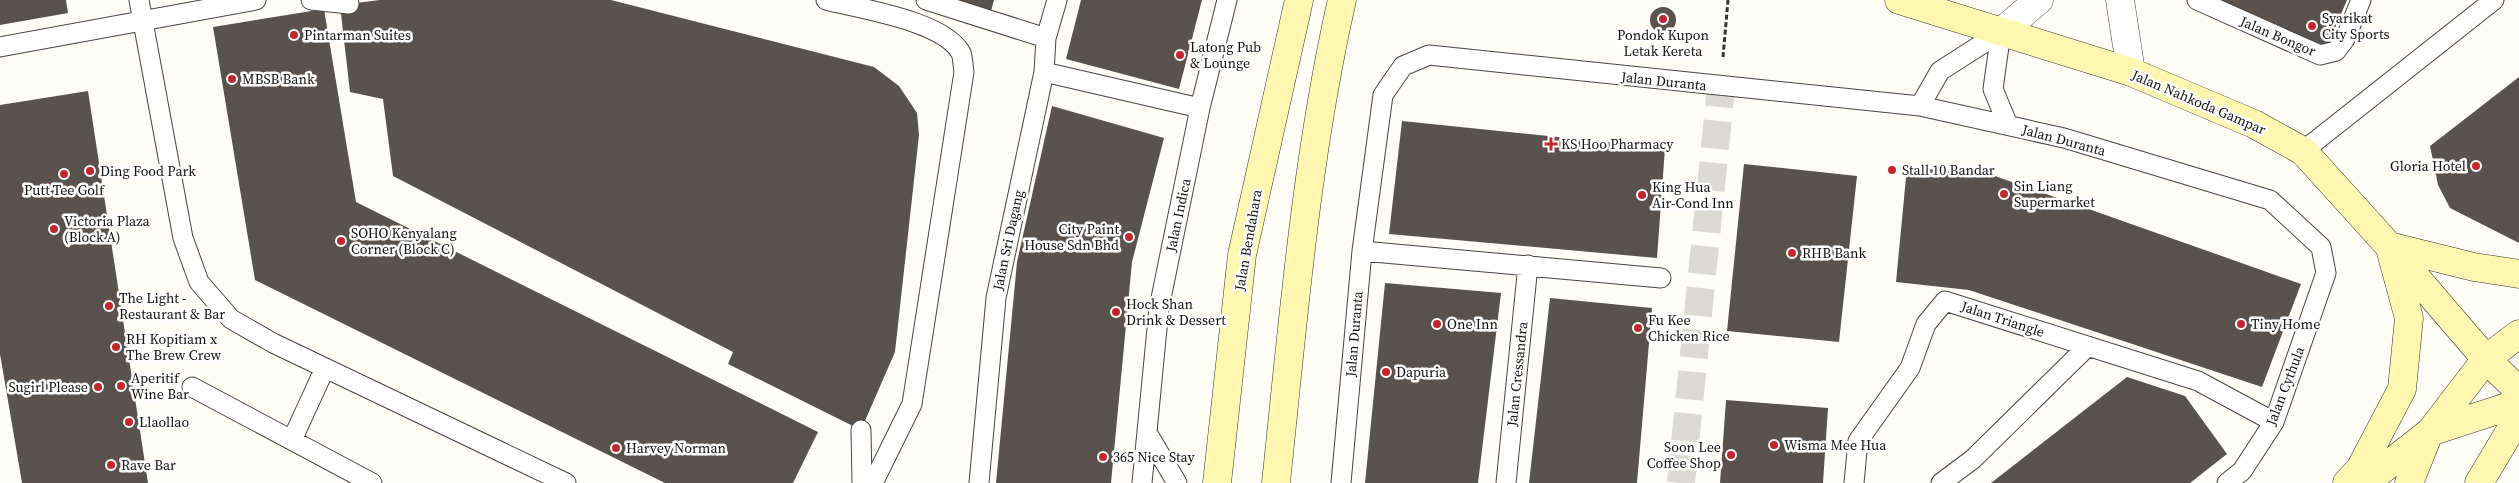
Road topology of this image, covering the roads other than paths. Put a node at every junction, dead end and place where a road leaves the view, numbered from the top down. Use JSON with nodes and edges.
{"nodes":[{"id":1,"x":139,"y":0,"type":"edge"},
{"id":2,"x":256,"y":0,"type":"edge"},
{"id":3,"x":311,"y":0,"type":"edge"},
{"id":4,"x":826,"y":0,"type":"edge"},
{"id":5,"x":926,"y":0,"type":"edge"},
{"id":6,"x":1057,"y":0,"type":"edge"},
{"id":7,"x":1227,"y":0,"type":"edge"},
{"id":8,"x":1299,"y":0,"type":"edge"},
{"id":9,"x":1342,"y":0,"type":"edge"},
{"id":10,"x":1899,"y":0,"type":"edge"},
{"id":11,"x":2039,"y":0,"type":"edge"},
{"id":12,"x":2120,"y":0,"type":"edge"},
{"id":13,"x":2196,"y":0,"type":"edge"},
{"id":14,"x":2361,"y":0,"type":"edge"},
{"id":15,"x":2494,"y":0,"type":"edge"},
{"id":16,"x":349,"y":2,"type":"edge"},
{"id":17,"x":143,"y":21,"type":"junction"},
{"id":18,"x":2001,"y":32,"type":"junction"},
{"id":19,"x":1046,"y":38,"type":"junction"},
{"id":20,"x":0,"y":48,"type":"edge"},
{"id":21,"x":1044,"y":72,"type":"junction"},
{"id":22,"x":2131,"y":72,"type":"junction"},
{"id":23,"x":1920,"y":106,"type":"junction"},
{"id":24,"x":1200,"y":108,"type":"junction"},
{"id":25,"x":2008,"y":126,"type":"junction"},
{"id":26,"x":2303,"y":151,"type":"junction"},
{"id":27,"x":2389,"y":246,"type":"junction"},
{"id":28,"x":2321,"y":248,"type":"joint"},
{"id":29,"x":1362,"y":251,"type":"junction"},
{"id":30,"x":1528,"y":265,"type":"junction"},
{"id":31,"x":2517,"y":272,"type":"edge"},
{"id":32,"x":1661,"y":278,"type":"dead end"},
{"id":33,"x":2519,"y":334,"type":"edge"},
{"id":34,"x":2088,"y":346,"type":"junction"},
{"id":35,"x":2486,"y":359,"type":"junction"},
{"id":36,"x":325,"y":368,"type":"junction"},
{"id":37,"x":192,"y":386,"type":"dead end"},
{"id":38,"x":2519,"y":391,"type":"edge"},
{"id":39,"x":2519,"y":403,"type":"edge"},
{"id":40,"x":2519,"y":416,"type":"edge"},
{"id":41,"x":2274,"y":422,"type":"junction"},
{"id":42,"x":861,"y":430,"type":"dead end"},
{"id":43,"x":2430,"y":432,"type":"junction"},
{"id":44,"x":1148,"y":434,"type":"junction"},
{"id":45,"x":292,"y":440,"type":"junction"},
{"id":46,"x":555,"y":481,"type":"edge"},
{"id":47,"x":372,"y":483,"type":"edge"},
{"id":48,"x":862,"y":483,"type":"edge"},
{"id":49,"x":873,"y":483,"type":"edge"},
{"id":50,"x":979,"y":483,"type":"edge"},
{"id":51,"x":1142,"y":483,"type":"edge"},
{"id":52,"x":1176,"y":483,"type":"edge"},
{"id":53,"x":1217,"y":483,"type":"edge"},
{"id":54,"x":1276,"y":483,"type":"edge"},
{"id":55,"x":1341,"y":483,"type":"edge"},
{"id":56,"x":1506,"y":483,"type":"edge"},
{"id":57,"x":1854,"y":483,"type":"edge"},
{"id":58,"x":1941,"y":483,"type":"edge"},
{"id":59,"x":2227,"y":483,"type":"edge"},
{"id":60,"x":2348,"y":483,"type":"edge"},
{"id":61,"x":2365,"y":483,"type":"edge"},
{"id":62,"x":2409,"y":483,"type":"edge"},
{"id":63,"x":2479,"y":483,"type":"edge"}],
"edges":[{"from":1,"to":17,"type":"lane"},
{"from":2,"to":17,"type":"lane"},
{"from":3,"to":16,"type":"lane"},
{"from":4,"to":49,"type":"lane"},
{"from":5,"to":19,"type":"lane"},
{"from":6,"to":19,"type":"lane","name":"Jalan Sri Dagang"},
{"from":7,"to":24,"type":"lane","name":"Jalan Indica"},
{"from":8,"to":53,"type":"street","name":"Jalan Bendahara"},
{"from":9,"to":54,"type":"street"},
{"from":10,"to":18,"type":"street","name":"Jalan Nahkoda Gampar"},
{"from":11,"to":18,"type":"street"},
{"from":12,"to":22,"type":"street"},
{"from":13,"to":14,"type":"lane","name":"Jalan Bongor"},
{"from":15,"to":26,"type":"lane"},
{"from":17,"to":20,"type":"lane"},
{"from":17,"to":36,"type":"lane"},
{"from":18,"to":22,"type":"street","name":"Jalan Nahkoda Gampar"},
{"from":18,"to":23,"type":"lane"},
{"from":18,"to":25,"type":"lane"},
{"from":19,"to":21,"type":"lane","name":"Jalan Sri Dagang"},
{"from":21,"to":24,"type":"lane"},
{"from":21,"to":50,"type":"lane","name":"Jalan Sri Dagang"},
{"from":22,"to":26,"type":"street","name":"Jalan Nahkoda Gampar"},
{"from":23,"to":25,"type":"lane","name":"Jalan Duranta"},
{"from":23,"to":29,"type":"lane","name":"Jalan Duranta"},
{"from":24,"to":44,"type":"lane","name":"Jalan Indica"},
{"from":25,"to":28,"type":"lane","name":"Jalan Duranta"},
{"from":26,"to":27,"type":"street","name":"Jalan Nahkoda Gampar"},
{"from":27,"to":31,"type":"street"},
{"from":27,"to":35,"type":"street","name":"Jalan Nahkoda Gampar"},
{"from":27,"to":60,"type":"street"},
{"from":28,"to":41,"type":"lane","name":"Jalan Cythula"},
{"from":29,"to":30,"type":"lane"},
{"from":29,"to":55,"type":"lane","name":"Jalan Duranta"},
{"from":30,"to":32,"type":"lane"},
{"from":30,"to":56,"type":"lane","name":"Jalan Cressandra"},
{"from":33,"to":35,"type":"street"},
{"from":34,"to":41,"type":"lane","name":"Jalan Triangle"},
{"from":34,"to":57,"type":"lane","name":"Jalan Triangle"},
{"from":34,"to":58,"type":"lane"},
{"from":35,"to":38,"type":"street","name":"Jalan Nahkoda Gampar"},
{"from":35,"to":43,"type":"street"},
{"from":36,"to":45,"type":"lane"},
{"from":36,"to":46,"type":"lane"},
{"from":37,"to":45,"type":"lane"},
{"from":39,"to":43,"type":"street"},
{"from":40,"to":63,"type":"street"},
{"from":41,"to":59,"type":"lane","name":"Jalan Cythula"},
{"from":42,"to":48,"type":"lane"},
{"from":43,"to":61,"type":"street"},
{"from":43,"to":62,"type":"street"},
{"from":44,"to":51,"type":"lane"},
{"from":44,"to":52,"type":"lane"},
{"from":45,"to":47,"type":"lane"}]}
